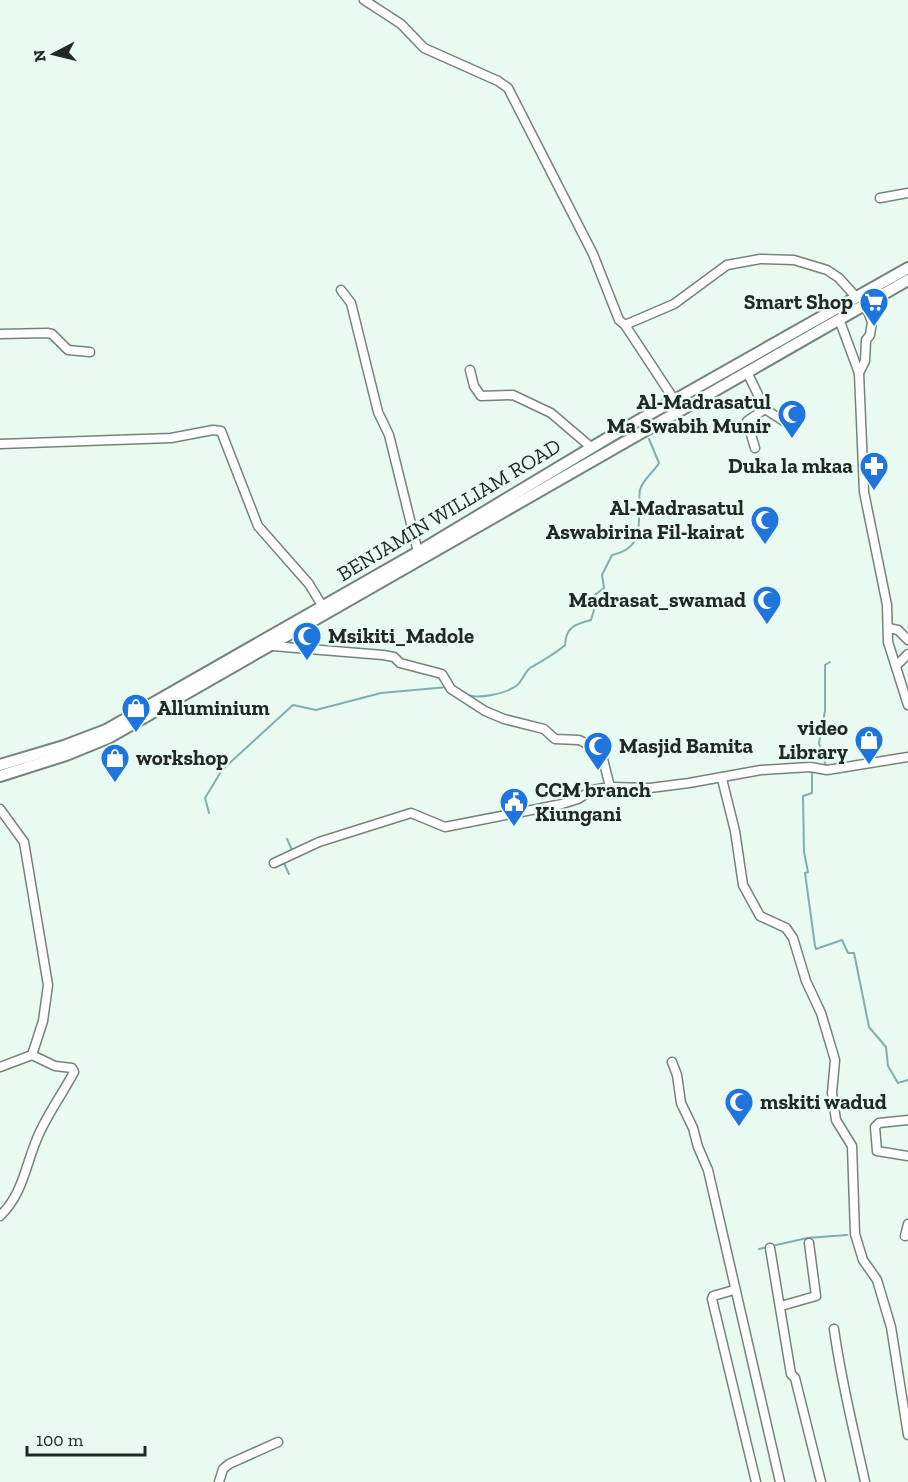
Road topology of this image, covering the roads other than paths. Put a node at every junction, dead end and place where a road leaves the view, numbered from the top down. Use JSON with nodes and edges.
{"nodes":[{"id":1,"x":364,"y":0,"type":"edge"},
{"id":2,"x":908,"y":193,"type":"edge"},
{"id":3,"x":880,"y":198,"type":"dead end"},
{"id":4,"x":908,"y":268,"type":"edge"},
{"id":5,"x":908,"y":280,"type":"edge"},
{"id":6,"x":342,"y":290,"type":"dead end"},
{"id":7,"x":861,"y":301,"type":"junction"},
{"id":8,"x":839,"y":318,"type":"junction"},
{"id":9,"x":625,"y":325,"type":"junction"},
{"id":10,"x":0,"y":334,"type":"edge"},
{"id":11,"x":90,"y":352,"type":"dead end"},
{"id":12,"x":470,"y":370,"type":"dead end"},
{"id":13,"x":747,"y":372,"type":"junction"},
{"id":14,"x":859,"y":373,"type":"junction"},
{"id":15,"x":679,"y":405,"type":"junction"},
{"id":16,"x":765,"y":409,"type":"junction"},
{"id":17,"x":785,"y":422,"type":"dead end"},
{"id":18,"x":0,"y":444,"type":"edge"},
{"id":19,"x":592,"y":448,"type":"junction"},
{"id":20,"x":755,"y":448,"type":"dead end"},
{"id":21,"x":418,"y":552,"type":"junction"},
{"id":22,"x":325,"y":611,"type":"junction"},
{"id":23,"x":888,"y":628,"type":"junction"},
{"id":24,"x":908,"y":640,"type":"edge"},
{"id":25,"x":272,"y":646,"type":"junction"},
{"id":26,"x":908,"y":654,"type":"edge"},
{"id":27,"x":896,"y":666,"type":"junction"},
{"id":28,"x":908,"y":705,"type":"edge"},
{"id":29,"x":908,"y":757,"type":"edge"},
{"id":30,"x":0,"y":765,"type":"edge"},
{"id":31,"x":0,"y":776,"type":"edge"},
{"id":32,"x":722,"y":779,"type":"junction"},
{"id":33,"x":610,"y":787,"type":"junction"},
{"id":34,"x":0,"y":809,"type":"edge"},
{"id":35,"x":274,"y":863,"type":"dead end"},
{"id":36,"x":32,"y":1055,"type":"junction"},
{"id":37,"x":672,"y":1062,"type":"dead end"},
{"id":38,"x":0,"y":1067,"type":"edge"},
{"id":39,"x":908,"y":1120,"type":"edge"},
{"id":40,"x":908,"y":1156,"type":"edge"},
{"id":41,"x":0,"y":1216,"type":"edge"},
{"id":42,"x":908,"y":1224,"type":"edge"},
{"id":43,"x":905,"y":1236,"type":"dead end"},
{"id":44,"x":809,"y":1243,"type":"dead end"},
{"id":45,"x":770,"y":1248,"type":"dead end"},
{"id":46,"x":734,"y":1290,"type":"junction"},
{"id":47,"x":781,"y":1306,"type":"junction"},
{"id":48,"x":834,"y":1329,"type":"dead end"},
{"id":49,"x":908,"y":1435,"type":"edge"},
{"id":50,"x":278,"y":1442,"type":"dead end"},
{"id":51,"x":219,"y":1482,"type":"edge"},
{"id":52,"x":756,"y":1482,"type":"edge"},
{"id":53,"x":780,"y":1482,"type":"edge"},
{"id":54,"x":821,"y":1482,"type":"edge"},
{"id":55,"x":865,"y":1482,"type":"edge"}],
"edges":[{"from":1,"to":9,"type":"street"},
{"from":2,"to":3,"type":"street"},
{"from":4,"to":7,"type":"main road","name":"BENJAMIN WILLIAM ROAD"},
{"from":5,"to":7,"type":"main road","name":"BENJAMIN WILLIAM ROAD"},
{"from":6,"to":21,"type":"street"},
{"from":7,"to":8,"type":"main road","name":"BENJAMIN WILLIAM ROAD"},
{"from":7,"to":9,"type":"street"},
{"from":7,"to":14,"type":"street"},
{"from":7,"to":15,"type":"main road","name":"BENJAMIN WILLIAM ROAD"},
{"from":8,"to":13,"type":"main road","name":"BENJAMIN WILLIAM ROAD"},
{"from":8,"to":14,"type":"street"},
{"from":9,"to":15,"type":"street"},
{"from":10,"to":11,"type":"street"},
{"from":12,"to":19,"type":"street"},
{"from":13,"to":15,"type":"main road","name":"BENJAMIN WILLIAM ROAD"},
{"from":13,"to":16,"type":"street"},
{"from":14,"to":23,"type":"street"},
{"from":15,"to":19,"type":"main road","name":"BENJAMIN WILLIAM ROAD"},
{"from":15,"to":22,"type":"main road","name":"BENJAMIN WILLIAM ROAD"},
{"from":16,"to":17,"type":"street"},
{"from":16,"to":20,"type":"street"},
{"from":18,"to":22,"type":"street"},
{"from":19,"to":21,"type":"main road","name":"BENJAMIN WILLIAM ROAD"},
{"from":21,"to":22,"type":"main road","name":"BENJAMIN WILLIAM ROAD"},
{"from":22,"to":25,"type":"main road","name":"BENJAMIN WILLIAM ROAD"},
{"from":22,"to":30,"type":"main road","name":"BENJAMIN WILLIAM ROAD"},
{"from":23,"to":24,"type":"street"},
{"from":23,"to":27,"type":"street"},
{"from":25,"to":31,"type":"main road","name":"BENJAMIN WILLIAM ROAD"},
{"from":25,"to":33,"type":"street"},
{"from":26,"to":27,"type":"street"},
{"from":27,"to":28,"type":"street"},
{"from":29,"to":32,"type":"street"},
{"from":32,"to":33,"type":"street"},
{"from":32,"to":49,"type":"street"},
{"from":33,"to":35,"type":"street"},
{"from":34,"to":36,"type":"street"},
{"from":36,"to":38,"type":"street"},
{"from":36,"to":41,"type":"street"},
{"from":37,"to":46,"type":"street"},
{"from":39,"to":40,"type":"street"},
{"from":42,"to":43,"type":"street"},
{"from":44,"to":47,"type":"street"},
{"from":45,"to":47,"type":"street"},
{"from":46,"to":52,"type":"street"},
{"from":46,"to":53,"type":"street"},
{"from":47,"to":54,"type":"street"},
{"from":48,"to":55,"type":"street"},
{"from":50,"to":51,"type":"street"}]}
